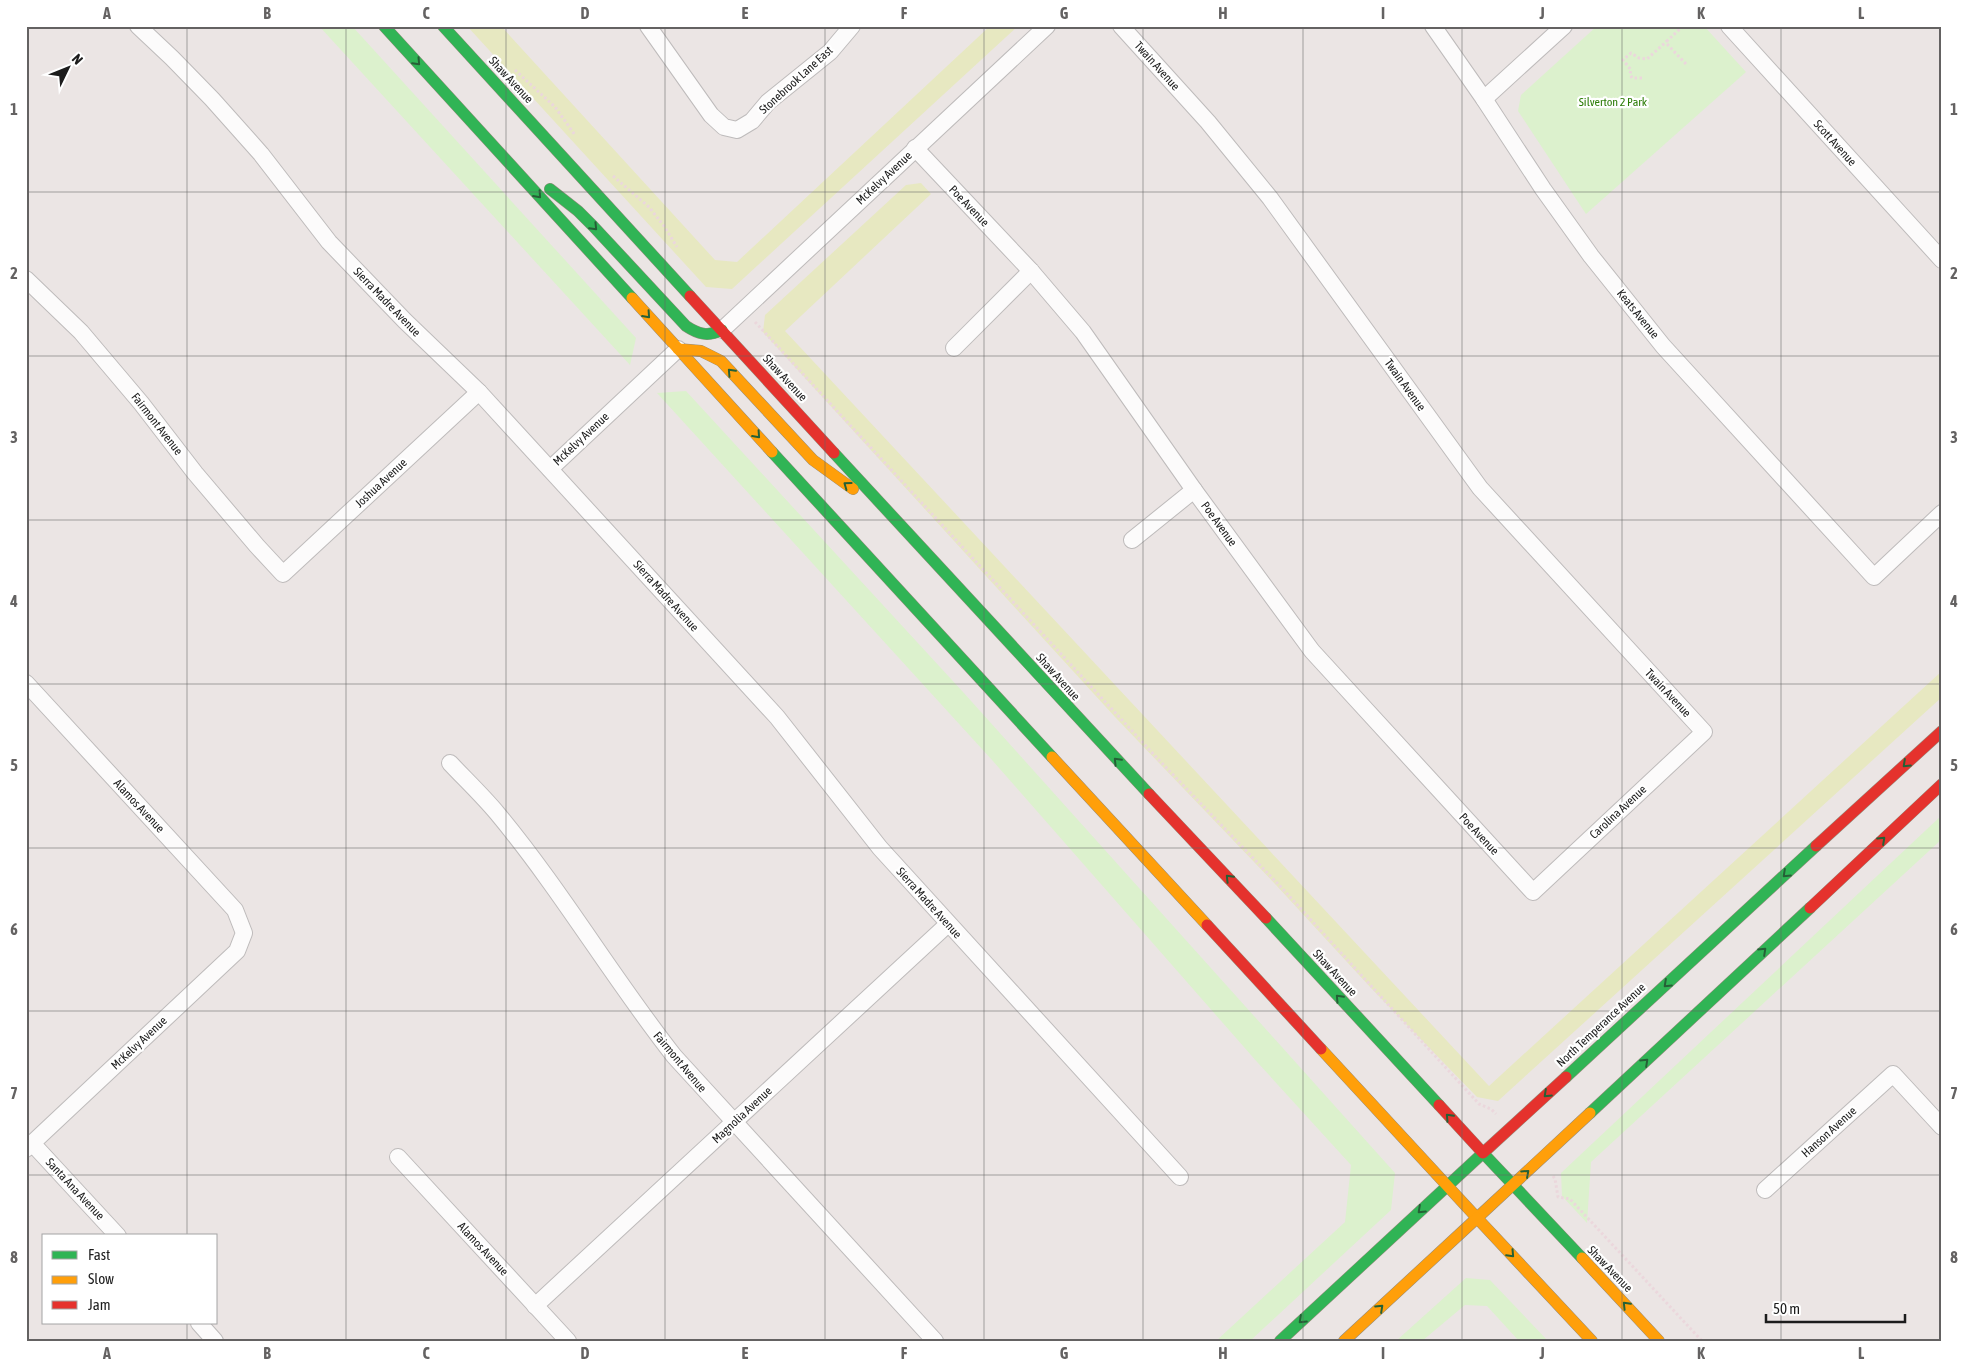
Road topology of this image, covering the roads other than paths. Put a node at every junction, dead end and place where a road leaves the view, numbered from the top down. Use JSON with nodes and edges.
{"nodes":[{"id":1,"x":138,"y":26,"type":"edge"},
{"id":2,"x":384,"y":26,"type":"edge"},
{"id":3,"x":443,"y":26,"type":"edge"},
{"id":4,"x":648,"y":26,"type":"edge"},
{"id":5,"x":852,"y":26,"type":"edge"},
{"id":6,"x":1047,"y":26,"type":"edge"},
{"id":7,"x":1122,"y":26,"type":"edge"},
{"id":8,"x":1433,"y":26,"type":"edge"},
{"id":9,"x":1564,"y":26,"type":"edge"},
{"id":10,"x":1728,"y":26,"type":"edge"},
{"id":11,"x":1484,"y":99,"type":"junction"},
{"id":12,"x":915,"y":148,"type":"junction"},
{"id":13,"x":501,"y":154,"type":"junction"},
{"id":14,"x":1942,"y":260,"type":"edge"},
{"id":15,"x":1031,"y":271,"type":"junction"},
{"id":16,"x":26,"y":279,"type":"edge"},
{"id":17,"x":722,"y":330,"type":"junction"},
{"id":18,"x":954,"y":348,"type":"dead end"},
{"id":19,"x":678,"y":349,"type":"junction"},
{"id":20,"x":479,"y":392,"type":"junction"},
{"id":21,"x":550,"y":469,"type":"junction"},
{"id":22,"x":1194,"y":490,"type":"junction"},
{"id":23,"x":1942,"y":514,"type":"edge"},
{"id":24,"x":900,"y":524,"type":"junction"},
{"id":25,"x":1132,"y":540,"type":"dead end"},
{"id":26,"x":283,"y":574,"type":"joint"},
{"id":27,"x":26,"y":683,"type":"edge"},
{"id":28,"x":1942,"y":730,"type":"edge"},
{"id":29,"x":1704,"y":732,"type":"joint"},
{"id":30,"x":450,"y":763,"type":"dead end"},
{"id":31,"x":1942,"y":784,"type":"edge"},
{"id":32,"x":1532,"y":892,"type":"joint"},
{"id":33,"x":948,"y":924,"type":"junction"},
{"id":34,"x":244,"y":934,"type":"joint"},
{"id":35,"x":734,"y":1123,"type":"junction"},
{"id":36,"x":1942,"y":1127,"type":"edge"},
{"id":37,"x":29,"y":1146,"type":"edge"},
{"id":38,"x":1483,"y":1153,"type":"junction"},
{"id":39,"x":398,"y":1157,"type":"dead end"},
{"id":40,"x":1180,"y":1177,"type":"dead end"},
{"id":41,"x":1447,"y":1186,"type":"junction"},
{"id":42,"x":1513,"y":1186,"type":"junction"},
{"id":43,"x":1765,"y":1190,"type":"dead end"},
{"id":44,"x":1477,"y":1218,"type":"junction"},
{"id":45,"x":116,"y":1234,"type":"edge"},
{"id":46,"x":535,"y":1306,"type":"junction"},
{"id":47,"x":200,"y":1324,"type":"edge"},
{"id":48,"x":215,"y":1341,"type":"edge"},
{"id":49,"x":568,"y":1341,"type":"edge"},
{"id":50,"x":935,"y":1341,"type":"edge"},
{"id":51,"x":1280,"y":1341,"type":"edge"},
{"id":52,"x":1344,"y":1341,"type":"edge"},
{"id":53,"x":1592,"y":1341,"type":"edge"},
{"id":54,"x":1659,"y":1341,"type":"edge"}],
"edges":[{"from":1,"to":20,"type":"street","name":"Sierra Madre Avenue"},
{"from":2,"to":13,"type":"main road","one_way":true},
{"from":3,"to":17,"type":"main road","name":"Shaw Avenue"},
{"from":4,"to":5,"type":"street","name":"Stonebrook Lane East"},
{"from":6,"to":12,"type":"street","name":"McKelvy Avenue"},
{"from":7,"to":29,"type":"street","name":"Twain Avenue"},
{"from":8,"to":11,"type":"street","name":"Keats Avenue"},
{"from":9,"to":11,"type":"street"},
{"from":10,"to":14,"type":"street","name":"Scott Avenue"},
{"from":11,"to":23,"type":"street","name":"Keats Avenue"},
{"from":12,"to":15,"type":"street","name":"Poe Avenue"},
{"from":12,"to":17,"type":"street","name":"McKelvy Avenue"},
{"from":13,"to":17,"type":"main road","one_way":true},
{"from":13,"to":19,"type":"main road","one_way":true},
{"from":15,"to":18,"type":"street"},
{"from":15,"to":22,"type":"street","name":"Poe Avenue"},
{"from":16,"to":26,"type":"street","name":"Fairmont Avenue"},
{"from":17,"to":24,"type":"main road","name":"Shaw Avenue"},
{"from":19,"to":21,"type":"street","name":"McKelvy Avenue"},
{"from":24,"to":19,"type":"main road","one_way":true},
{"from":19,"to":41,"type":"main road","one_way":true},
{"from":20,"to":21,"type":"street","name":"Sierra Madre Avenue"},
{"from":20,"to":26,"type":"street","name":"Joshua Avenue"},
{"from":21,"to":33,"type":"street","name":"Sierra Madre Avenue"},
{"from":22,"to":25,"type":"street"},
{"from":22,"to":32,"type":"street","name":"Poe Avenue"},
{"from":38,"to":24,"type":"main road","name":"Shaw Avenue","one_way":true},
{"from":27,"to":34,"type":"street","name":"Alamos Avenue"},
{"from":28,"to":38,"type":"main road","name":"North Temperance Avenue","one_way":true},
{"from":29,"to":32,"type":"street","name":"Carolina Avenue"},
{"from":30,"to":35,"type":"street","name":"Fairmont Avenue"},
{"from":42,"to":31,"type":"main road","one_way":true},
{"from":33,"to":35,"type":"street","name":"Magnolia Avenue"},
{"from":33,"to":40,"type":"street","name":"Sierra Madre Avenue"},
{"from":34,"to":37,"type":"street","name":"McKelvy Avenue"},
{"from":35,"to":46,"type":"street","name":"Magnolia Avenue"},
{"from":35,"to":50,"type":"street","name":"Fairmont Avenue"},
{"from":36,"to":43,"type":"street","name":"Hanson Avenue"},
{"from":37,"to":45,"type":"street","name":"Santa Ana Avenue"},
{"from":38,"to":41,"type":"main road","name":"North Temperance Avenue"},
{"from":38,"to":42,"type":"main road","name":"Shaw Avenue"},
{"from":39,"to":46,"type":"street","name":"Alamos Avenue"},
{"from":41,"to":44,"type":"main road"},
{"from":41,"to":51,"type":"main road","name":"North Temperance Avenue","one_way":true},
{"from":42,"to":44,"type":"main road"},
{"from":54,"to":42,"type":"main road","name":"Shaw Avenue","one_way":true},
{"from":52,"to":44,"type":"main road","one_way":true},
{"from":44,"to":53,"type":"main road","one_way":true},
{"from":46,"to":49,"type":"street","name":"Alamos Avenue"},
{"from":47,"to":48,"type":"street"}]}
